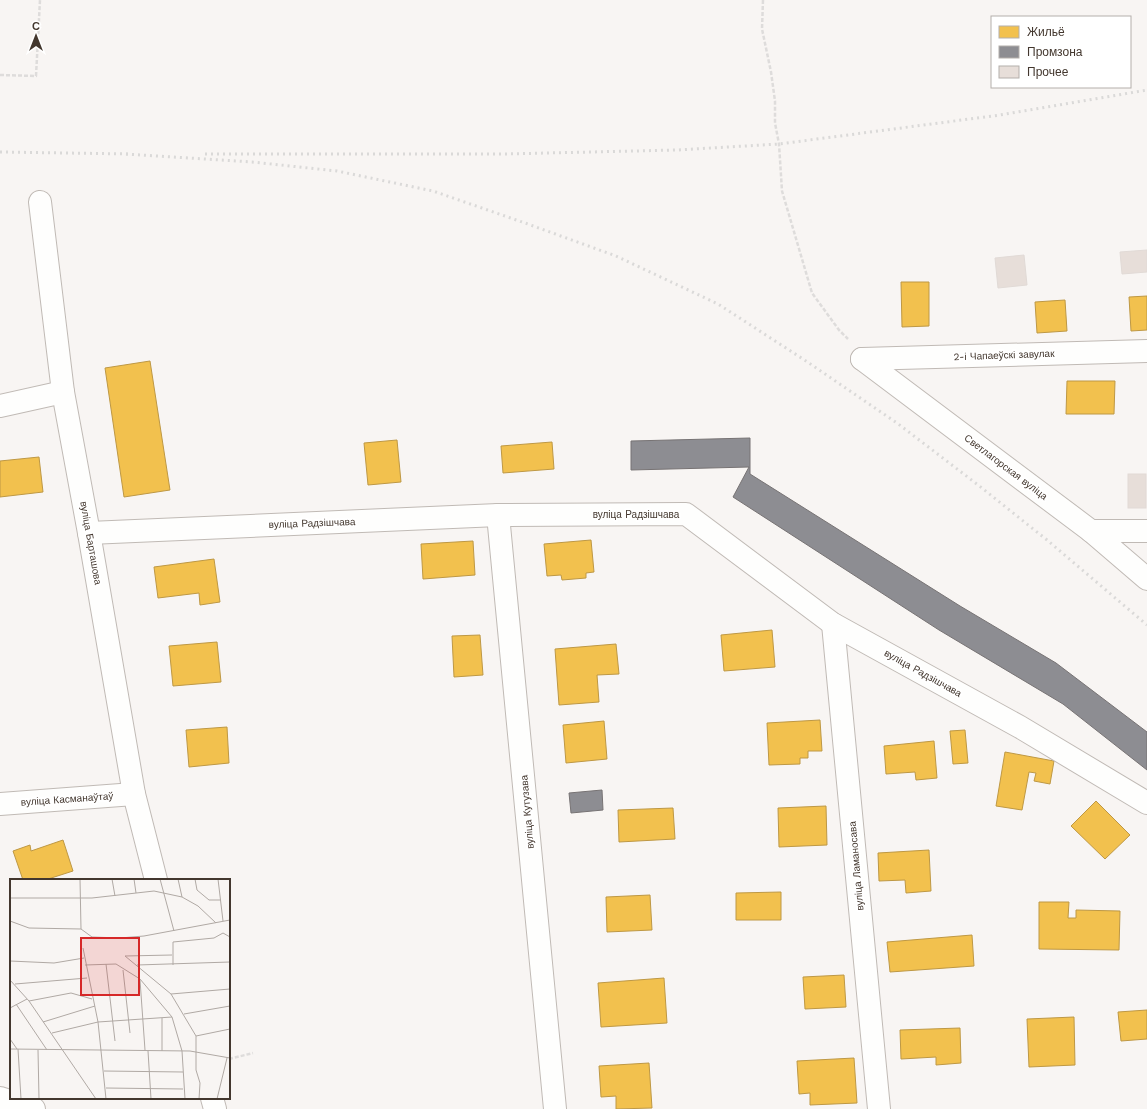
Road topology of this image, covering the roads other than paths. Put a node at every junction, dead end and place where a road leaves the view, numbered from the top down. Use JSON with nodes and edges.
{"nodes":[{"id":1,"x":40,"y":202,"type":"dead end"},
{"id":2,"x":1147,"y":351,"type":"edge"},
{"id":3,"x":862,"y":359,"type":"joint"},
{"id":4,"x":62,"y":392,"type":"junction"},
{"id":5,"x":0,"y":406,"type":"edge"},
{"id":6,"x":498,"y":516,"type":"junction"},
{"id":7,"x":1090,"y":531,"type":"junction"},
{"id":8,"x":1147,"y":531,"type":"edge"},
{"id":9,"x":89,"y":533,"type":"junction"},
{"id":10,"x":1147,"y":579,"type":"edge"},
{"id":11,"x":833,"y":624,"type":"junction"},
{"id":12,"x":134,"y":794,"type":"junction"},
{"id":13,"x":1147,"y":803,"type":"edge"},
{"id":14,"x":0,"y":804,"type":"edge"},
{"id":15,"x":156,"y":879,"type":"edge"},
{"id":16,"x":0,"y":1098,"type":"edge"},
{"id":17,"x":212,"y":1099,"type":"edge"},
{"id":18,"x":34,"y":1109,"type":"edge"},
{"id":19,"x":215,"y":1109,"type":"edge"},
{"id":20,"x":555,"y":1109,"type":"edge"},
{"id":21,"x":878,"y":1109,"type":"edge"}],
"edges":[{"from":1,"to":4,"type":"street","name":"вуліца Барташова"},
{"from":2,"to":3,"type":"street","name":"2-і Чапаеўскі завулак"},
{"from":3,"to":7,"type":"street","name":"Светлагорская вуліца"},
{"from":4,"to":5,"type":"street"},
{"from":4,"to":9,"type":"street","name":"вуліца Барташова"},
{"from":6,"to":9,"type":"street","name":"вуліца Радзішчава"},
{"from":6,"to":11,"type":"street","name":"вуліца Радзішчава"},
{"from":6,"to":20,"type":"street","name":"вуліца Кутузава"},
{"from":7,"to":8,"type":"street"},
{"from":7,"to":10,"type":"street","name":"Светлагорская вуліца"},
{"from":9,"to":12,"type":"street","name":"вуліца Барташова"},
{"from":11,"to":13,"type":"street","name":"вуліца Радзішчава"},
{"from":11,"to":21,"type":"street","name":"вуліца Ламаносава"},
{"from":12,"to":14,"type":"street","name":"вуліца Касманаўтаў"},
{"from":12,"to":15,"type":"street","name":"вуліца Барташова"},
{"from":16,"to":18,"type":"street"},
{"from":17,"to":19,"type":"street"}]}
